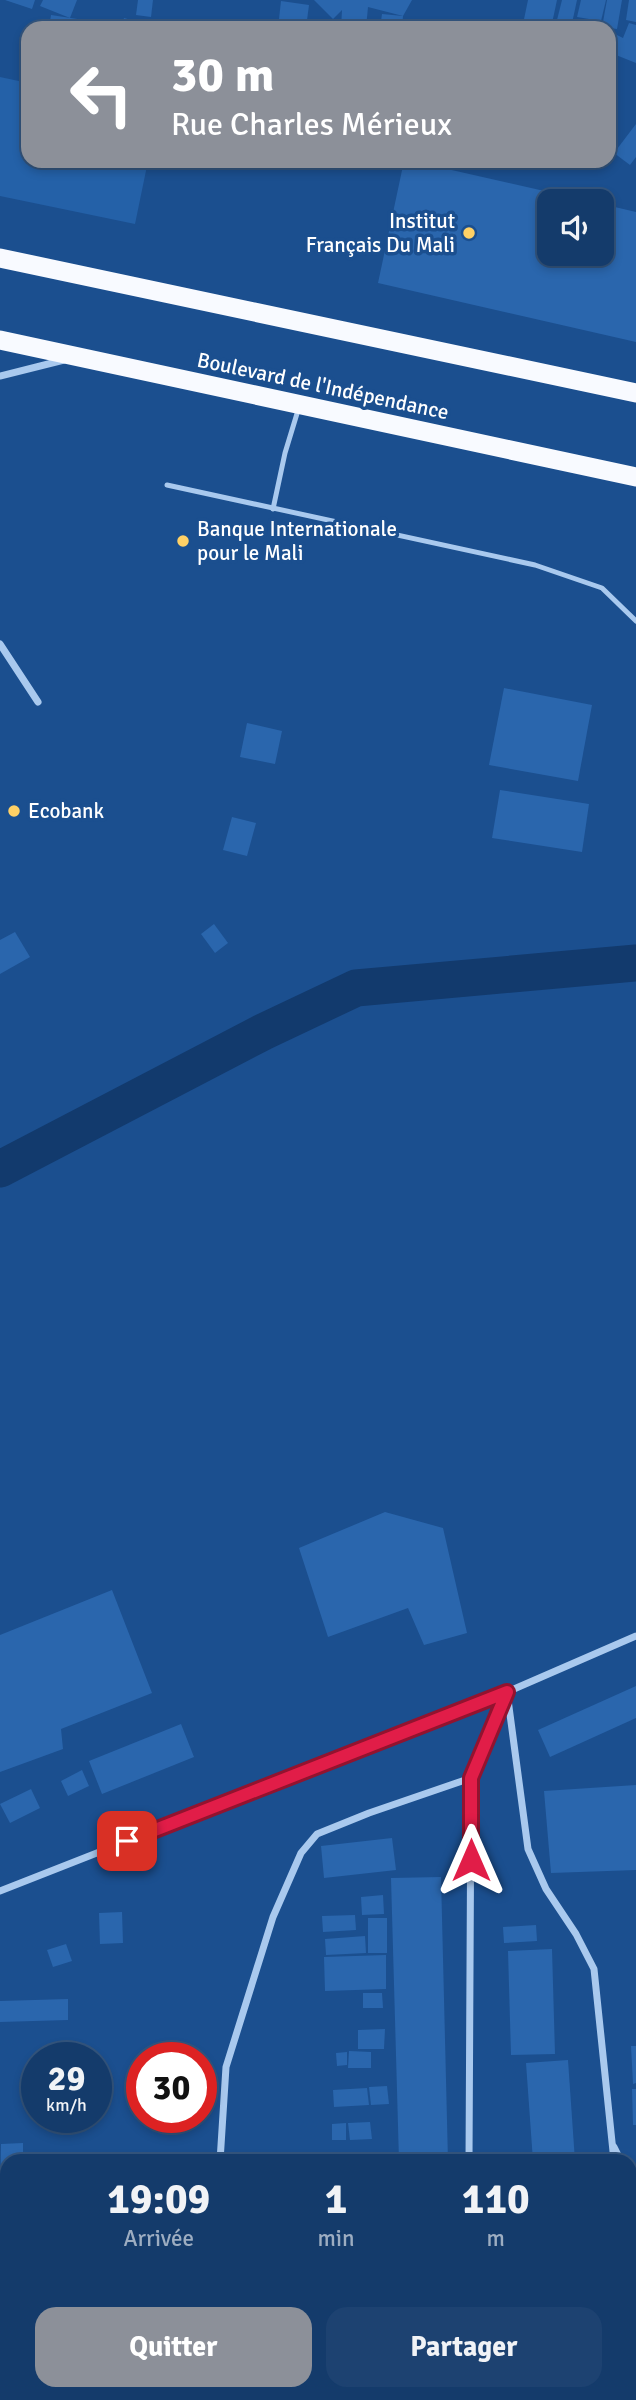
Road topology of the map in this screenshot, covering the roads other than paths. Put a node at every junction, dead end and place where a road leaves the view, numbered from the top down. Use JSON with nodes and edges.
{"nodes":[{"id":1,"x":0,"y":258,"type":"edge"},
{"id":2,"x":0,"y":340,"type":"edge"},
{"id":3,"x":75,"y":356,"type":"junction"},
{"id":4,"x":0,"y":376,"type":"edge"},
{"id":5,"x":636,"y":393,"type":"edge"},
{"id":6,"x":300,"y":404,"type":"junction"},
{"id":7,"x":636,"y":477,"type":"edge"},
{"id":8,"x":167,"y":485,"type":"dead end"},
{"id":9,"x":273,"y":509,"type":"junction"},
{"id":10,"x":636,"y":621,"type":"edge"},
{"id":11,"x":0,"y":644,"type":"edge"},
{"id":12,"x":38,"y":702,"type":"dead end"},
{"id":13,"x":636,"y":1636,"type":"edge"},
{"id":14,"x":507,"y":1692,"type":"junction"},
{"id":15,"x":471,"y":1778,"type":"junction"},
{"id":16,"x":0,"y":1891,"type":"edge"},
{"id":17,"x":612,"y":2143,"type":"junction"},
{"id":18,"x":220,"y":2154,"type":"edge"},
{"id":19,"x":469,"y":2154,"type":"edge"},
{"id":20,"x":613,"y":2154,"type":"edge"},
{"id":21,"x":618,"y":2154,"type":"edge"}],
"edges":[{"from":1,"to":5,"type":"highway"},
{"from":2,"to":3,"type":"highway","name":"Boulevard de l'Indépendance"},
{"from":3,"to":4,"type":"street"},
{"from":3,"to":6,"type":"highway","name":"Boulevard de l'Indépendance"},
{"from":6,"to":7,"type":"highway","name":"Boulevard de l'Indépendance"},
{"from":6,"to":9,"type":"lane"},
{"from":8,"to":9,"type":"lane"},
{"from":9,"to":10,"type":"lane"},
{"from":11,"to":12,"type":"street"},
{"from":13,"to":14,"type":"street"},
{"from":14,"to":15,"type":"street"},
{"from":14,"to":16,"type":"street"},
{"from":14,"to":17,"type":"street"},
{"from":15,"to":18,"type":"street"},
{"from":15,"to":19,"type":"street"},
{"from":17,"to":20,"type":"street"},
{"from":17,"to":21,"type":"street"}]}
